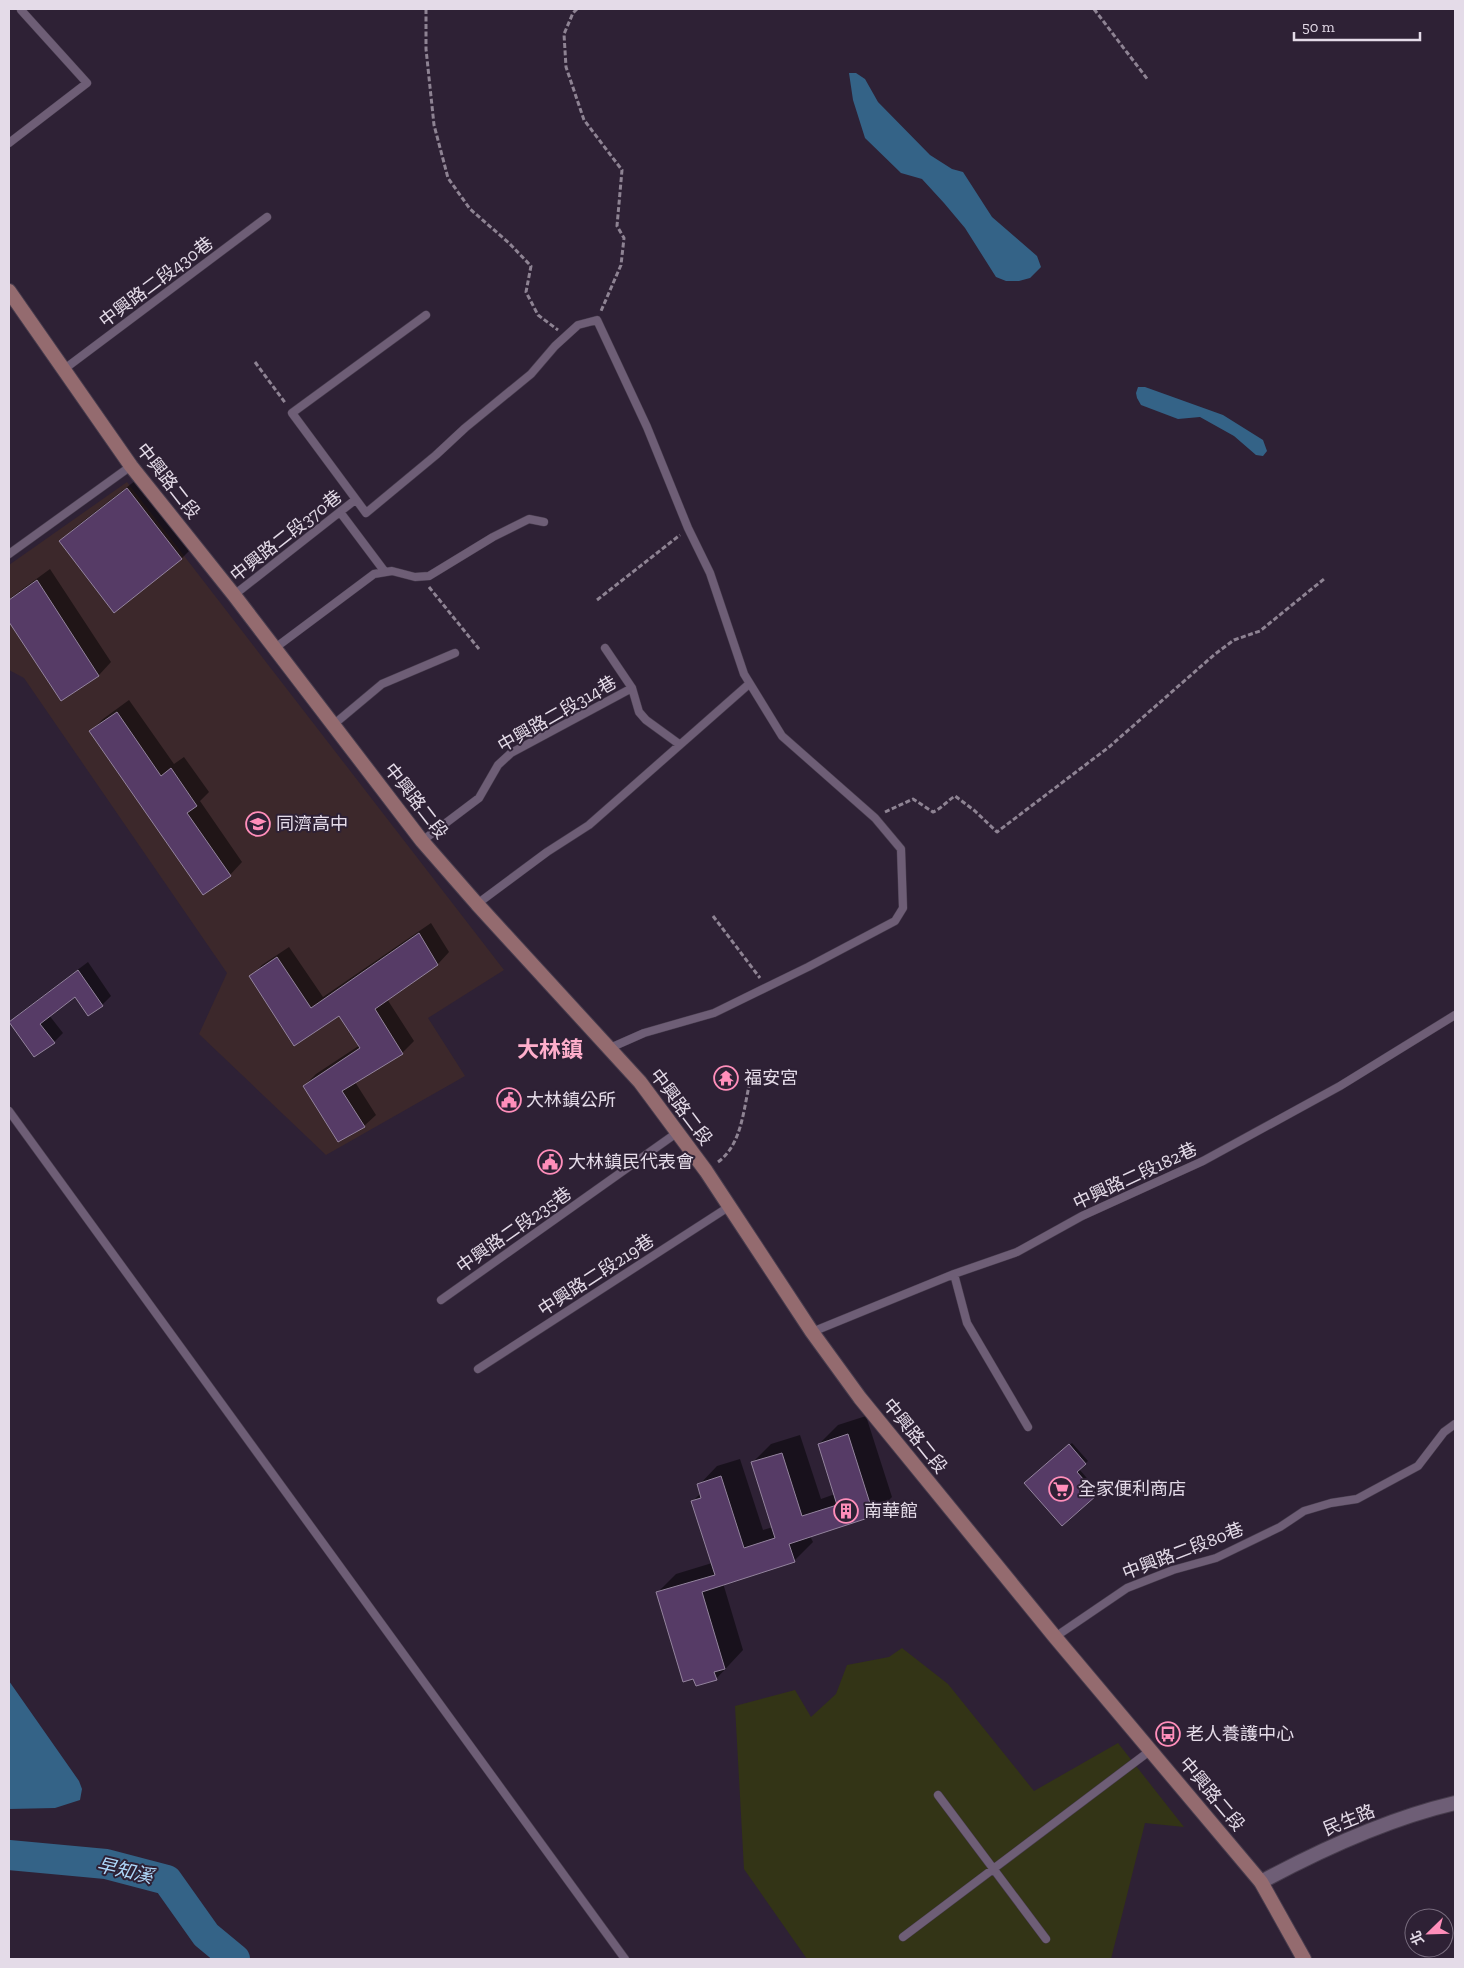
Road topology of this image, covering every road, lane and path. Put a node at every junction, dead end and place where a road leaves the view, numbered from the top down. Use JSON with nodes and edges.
{"nodes":[{"id":1,"x":426,"y":9,"type":"edge"},
{"id":2,"x":577,"y":9,"type":"edge"},
{"id":3,"x":1094,"y":9,"type":"edge"},
{"id":4,"x":21,"y":10,"type":"dead end"},
{"id":5,"x":1148,"y":80,"type":"dead end"},
{"id":6,"x":9,"y":143,"type":"edge"},
{"id":7,"x":267,"y":217,"type":"dead end"},
{"id":8,"x":9,"y":291,"type":"edge"},
{"id":9,"x":426,"y":315,"type":"dead end"},
{"id":10,"x":597,"y":320,"type":"junction"},
{"id":11,"x":567,"y":336,"type":"junction"},
{"id":12,"x":255,"y":362,"type":"dead end"},
{"id":13,"x":63,"y":370,"type":"junction"},
{"id":14,"x":292,"y":413,"type":"junction"},
{"id":15,"x":131,"y":466,"type":"junction"},
{"id":16,"x":355,"y":500,"type":"junction"},
{"id":17,"x":340,"y":512,"type":"junction"},
{"id":18,"x":544,"y":522,"type":"dead end"},
{"id":19,"x":688,"y":528,"type":"junction"},
{"id":20,"x":9,"y":554,"type":"edge"},
{"id":21,"x":385,"y":572,"type":"junction"},
{"id":22,"x":420,"y":577,"type":"junction"},
{"id":23,"x":1324,"y":579,"type":"dead end"},
{"id":24,"x":234,"y":595,"type":"junction"},
{"id":25,"x":597,"y":600,"type":"dead end"},
{"id":26,"x":275,"y":648,"type":"junction"},
{"id":27,"x":605,"y":648,"type":"dead end"},
{"id":28,"x":479,"y":649,"type":"dead end"},
{"id":29,"x":455,"y":653,"type":"dead end"},
{"id":30,"x":750,"y":684,"type":"junction"},
{"id":31,"x":632,"y":688,"type":"junction"},
{"id":32,"x":333,"y":725,"type":"junction"},
{"id":33,"x":679,"y":744,"type":"junction"},
{"id":34,"x":875,"y":818,"type":"junction"},
{"id":35,"x":422,"y":841,"type":"junction"},
{"id":36,"x":476,"y":904,"type":"junction"},
{"id":37,"x":713,"y":916,"type":"dead end"},
{"id":38,"x":766,"y":986,"type":"junction"},
{"id":39,"x":1455,"y":1015,"type":"edge"},
{"id":40,"x":610,"y":1048,"type":"junction"},
{"id":41,"x":749,"y":1086,"type":"dead end"},
{"id":42,"x":9,"y":1111,"type":"edge"},
{"id":43,"x":678,"y":1132,"type":"junction"},
{"id":44,"x":706,"y":1171,"type":"junction"},
{"id":45,"x":730,"y":1206,"type":"junction"},
{"id":46,"x":954,"y":1274,"type":"junction"},
{"id":47,"x":441,"y":1300,"type":"dead end"},
{"id":48,"x":812,"y":1332,"type":"junction"},
{"id":49,"x":478,"y":1369,"type":"dead end"},
{"id":50,"x":1455,"y":1424,"type":"edge"},
{"id":51,"x":1028,"y":1427,"type":"dead end"},
{"id":52,"x":1055,"y":1636,"type":"junction"},
{"id":53,"x":1151,"y":1750,"type":"junction"},
{"id":54,"x":938,"y":1795,"type":"dead end"},
{"id":55,"x":1455,"y":1803,"type":"edge"},
{"id":56,"x":994,"y":1869,"type":"junction"},
{"id":57,"x":1261,"y":1882,"type":"junction"},
{"id":58,"x":903,"y":1937,"type":"dead end"},
{"id":59,"x":1046,"y":1939,"type":"dead end"},
{"id":60,"x":625,"y":1959,"type":"edge"},
{"id":61,"x":1304,"y":1959,"type":"edge"}],
"edges":[{"from":1,"to":11,"type":"path"},
{"from":2,"to":10,"type":"path"},
{"from":3,"to":5,"type":"path"},
{"from":4,"to":6,"type":"lane"},
{"from":7,"to":13,"type":"lane","name":"中興路二段430巷"},
{"from":8,"to":13,"type":"main road","name":"中興路二段"},
{"from":9,"to":14,"type":"lane"},
{"from":10,"to":11,"type":"lane"},
{"from":10,"to":19,"type":"lane"},
{"from":11,"to":16,"type":"lane"},
{"from":12,"to":14,"type":"path"},
{"from":13,"to":15,"type":"main road","name":"中興路二段"},
{"from":14,"to":16,"type":"lane"},
{"from":15,"to":20,"type":"lane"},
{"from":15,"to":24,"type":"main road","name":"中興路二段"},
{"from":16,"to":17,"type":"lane","name":"中興路二段370巷"},
{"from":17,"to":21,"type":"lane"},
{"from":17,"to":24,"type":"lane","name":"中興路二段370巷"},
{"from":18,"to":22,"type":"lane"},
{"from":19,"to":25,"type":"path"},
{"from":19,"to":30,"type":"lane"},
{"from":21,"to":22,"type":"lane"},
{"from":21,"to":26,"type":"lane"},
{"from":22,"to":28,"type":"path"},
{"from":23,"to":34,"type":"path"},
{"from":24,"to":26,"type":"main road","name":"中興路二段"},
{"from":26,"to":32,"type":"main road","name":"中興路二段"},
{"from":27,"to":31,"type":"lane","name":"中興路二段314巷"},
{"from":29,"to":32,"type":"lane"},
{"from":30,"to":33,"type":"lane"},
{"from":30,"to":34,"type":"lane"},
{"from":31,"to":33,"type":"lane"},
{"from":31,"to":35,"type":"lane","name":"中興路二段314巷"},
{"from":32,"to":35,"type":"main road","name":"中興路二段"},
{"from":33,"to":36,"type":"lane"},
{"from":34,"to":38,"type":"lane"},
{"from":35,"to":36,"type":"main road","name":"中興路二段"},
{"from":36,"to":40,"type":"main road","name":"中興路二段"},
{"from":37,"to":38,"type":"path"},
{"from":38,"to":40,"type":"lane"},
{"from":39,"to":46,"type":"lane","name":"中興路二段182巷"},
{"from":40,"to":43,"type":"main road","name":"中興路二段"},
{"from":41,"to":44,"type":"path"},
{"from":42,"to":60,"type":"lane"},
{"from":43,"to":44,"type":"main road","name":"中興路二段"},
{"from":43,"to":47,"type":"lane","name":"中興路二段235巷"},
{"from":44,"to":45,"type":"main road","name":"中興路二段"},
{"from":45,"to":48,"type":"main road","name":"中興路二段"},
{"from":45,"to":49,"type":"lane","name":"中興路二段219巷"},
{"from":46,"to":48,"type":"lane","name":"中興路二段182巷"},
{"from":46,"to":51,"type":"lane"},
{"from":48,"to":52,"type":"main road","name":"中興路二段"},
{"from":50,"to":52,"type":"lane","name":"中興路二段80巷"},
{"from":52,"to":53,"type":"main road","name":"中興路二段"},
{"from":53,"to":56,"type":"lane"},
{"from":53,"to":57,"type":"main road","name":"中興路二段"},
{"from":54,"to":56,"type":"lane"},
{"from":55,"to":57,"type":"street","name":"民生路"},
{"from":56,"to":58,"type":"lane"},
{"from":56,"to":59,"type":"lane"},
{"from":57,"to":61,"type":"main road","name":"中興路二段"}]}
